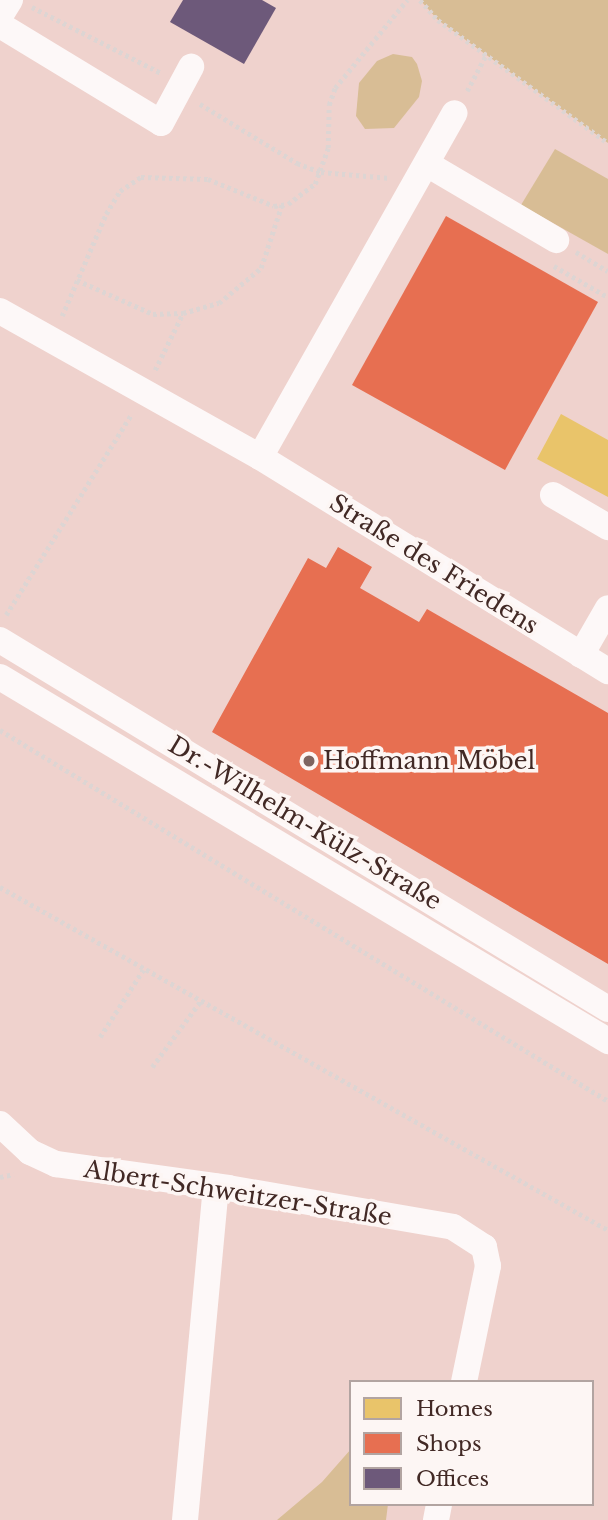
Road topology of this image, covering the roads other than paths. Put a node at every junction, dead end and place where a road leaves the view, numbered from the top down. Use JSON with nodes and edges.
{"nodes":[{"id":1,"x":20,"y":3,"type":"edge"},
{"id":2,"x":0,"y":16,"type":"edge"},
{"id":3,"x":0,"y":25,"type":"edge"},
{"id":4,"x":185,"y":78,"type":"road end"},
{"id":5,"x":455,"y":113,"type":"road end"},
{"id":6,"x":421,"y":175,"type":"junction"},
{"id":7,"x":556,"y":240,"type":"road end"},
{"id":8,"x":0,"y":311,"type":"edge"},
{"id":9,"x":260,"y":457,"type":"junction"},
{"id":10,"x":553,"y":495,"type":"dead end"},
{"id":11,"x":608,"y":527,"type":"edge"},
{"id":12,"x":608,"y":608,"type":"edge"},
{"id":13,"x":0,"y":640,"type":"edge"},
{"id":14,"x":581,"y":654,"type":"junction"},
{"id":15,"x":608,"y":671,"type":"edge"},
{"id":16,"x":0,"y":677,"type":"edge"},
{"id":17,"x":608,"y":1009,"type":"edge"},
{"id":18,"x":608,"y":1041,"type":"edge"},
{"id":19,"x":0,"y":1124,"type":"edge"},
{"id":20,"x":216,"y":1186,"type":"junction"},
{"id":21,"x":464,"y":1380,"type":"edge"},
{"id":22,"x":185,"y":1520,"type":"edge"}],
"edges":[{"from":1,"to":2,"type":"street"},
{"from":3,"to":4,"type":"street"},
{"from":5,"to":6,"type":"street"},
{"from":6,"to":7,"type":"street"},
{"from":6,"to":9,"type":"street"},
{"from":8,"to":9,"type":"street","name":"Straße des Friedens"},
{"from":9,"to":14,"type":"street","name":"Straße des Friedens"},
{"from":10,"to":11,"type":"street"},
{"from":12,"to":14,"type":"street"},
{"from":13,"to":17,"type":"street","name":"Dr.-Wilhelm-Külz-Straße"},
{"from":14,"to":15,"type":"street","name":"Straße des Friedens"},
{"from":16,"to":18,"type":"street","name":"Dr.-Wilhelm-Külz-Straße"},
{"from":19,"to":20,"type":"street","name":"Albert-Schweitzer-Straße"},
{"from":20,"to":21,"type":"street","name":"Albert-Schweitzer-Straße"},
{"from":20,"to":22,"type":"street"}]}
